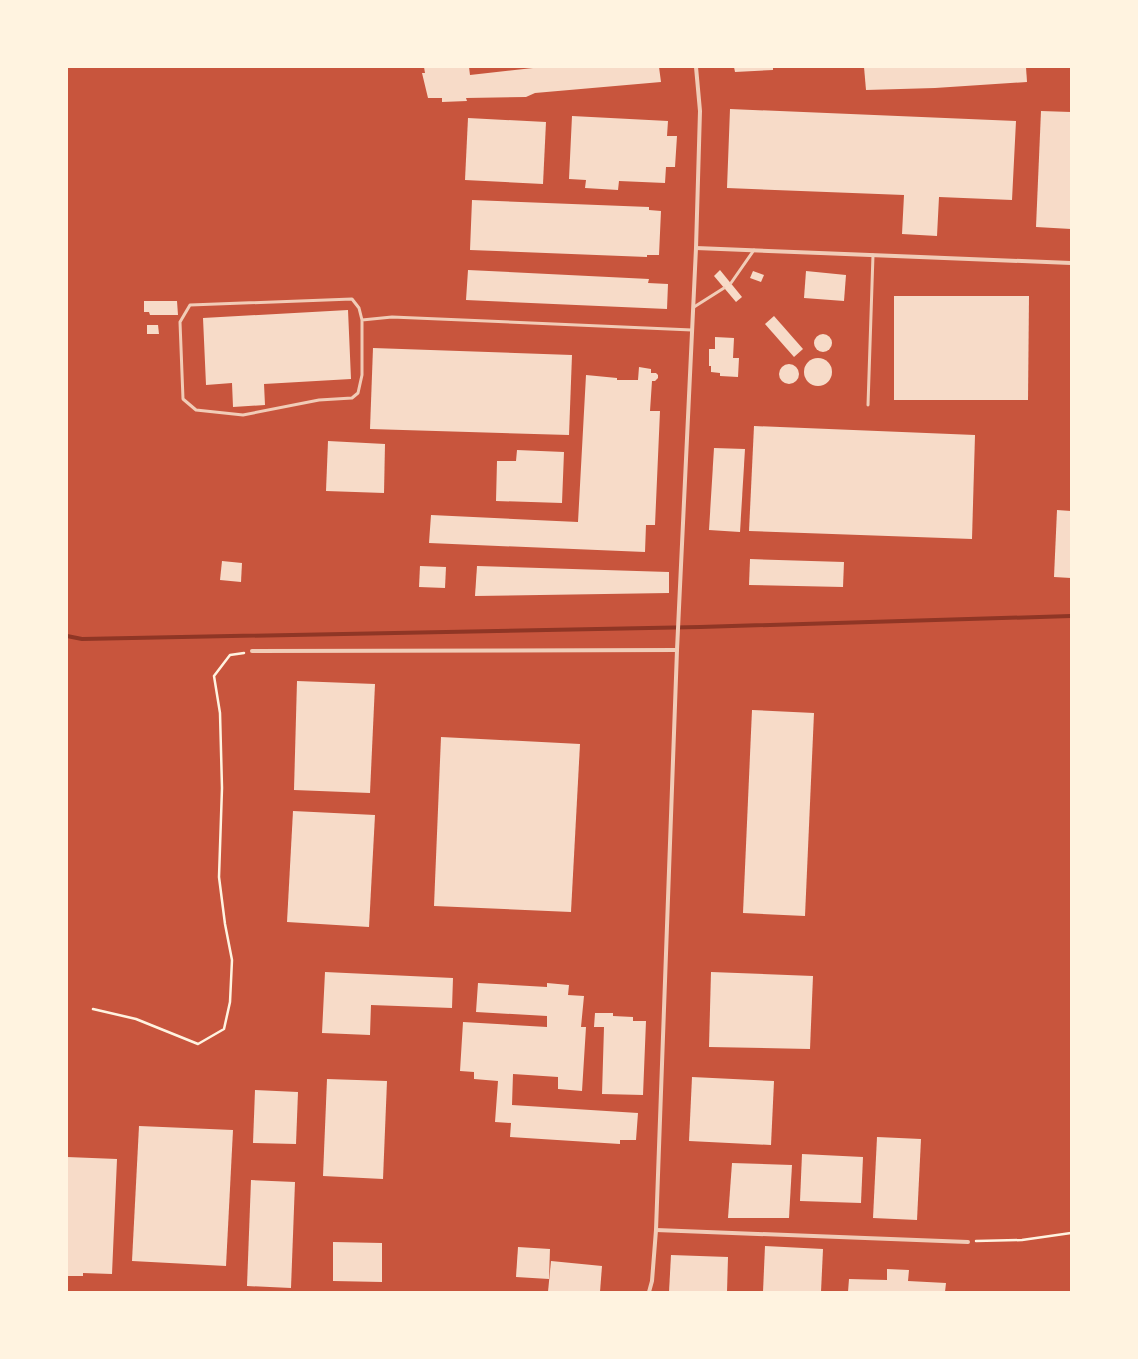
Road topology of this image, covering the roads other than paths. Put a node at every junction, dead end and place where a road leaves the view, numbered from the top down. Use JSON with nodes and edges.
{"nodes":[{"id":1,"x":696,"y":67,"type":"edge"},
{"id":2,"x":696,"y":248,"type":"junction"},
{"id":3,"x":754,"y":250,"type":"junction"},
{"id":4,"x":873,"y":255,"type":"junction"},
{"id":5,"x":1071,"y":263,"type":"edge"},
{"id":6,"x":731,"y":283,"type":"dead end"},
{"id":7,"x":724,"y":288,"type":"dead end"},
{"id":8,"x":694,"y":306,"type":"junction"},
{"id":9,"x":362,"y":320,"type":"junction"},
{"id":10,"x":692,"y":330,"type":"junction"},
{"id":11,"x":868,"y":405,"type":"dead end"},
{"id":12,"x":677,"y":650,"type":"junction"},
{"id":13,"x":252,"y":651,"type":"road end"},
{"id":14,"x":656,"y":1230,"type":"junction"},
{"id":15,"x":968,"y":1242,"type":"road end"},
{"id":16,"x":650,"y":1292,"type":"edge"}],
"edges":[{"from":1,"to":2,"type":"street"},
{"from":2,"to":3,"type":"street"},
{"from":2,"to":8,"type":"street"},
{"from":3,"to":4,"type":"street"},
{"from":3,"to":6,"type":"lane"},
{"from":4,"to":5,"type":"street"},
{"from":4,"to":11,"type":"lane"},
{"from":7,"to":8,"type":"lane"},
{"from":8,"to":10,"type":"street"},
{"from":9,"to":9,"type":"lane"},
{"from":9,"to":10,"type":"lane"},
{"from":10,"to":12,"type":"street"},
{"from":12,"to":13,"type":"street"},
{"from":12,"to":14,"type":"street"},
{"from":14,"to":15,"type":"street"},
{"from":14,"to":16,"type":"street"}]}
